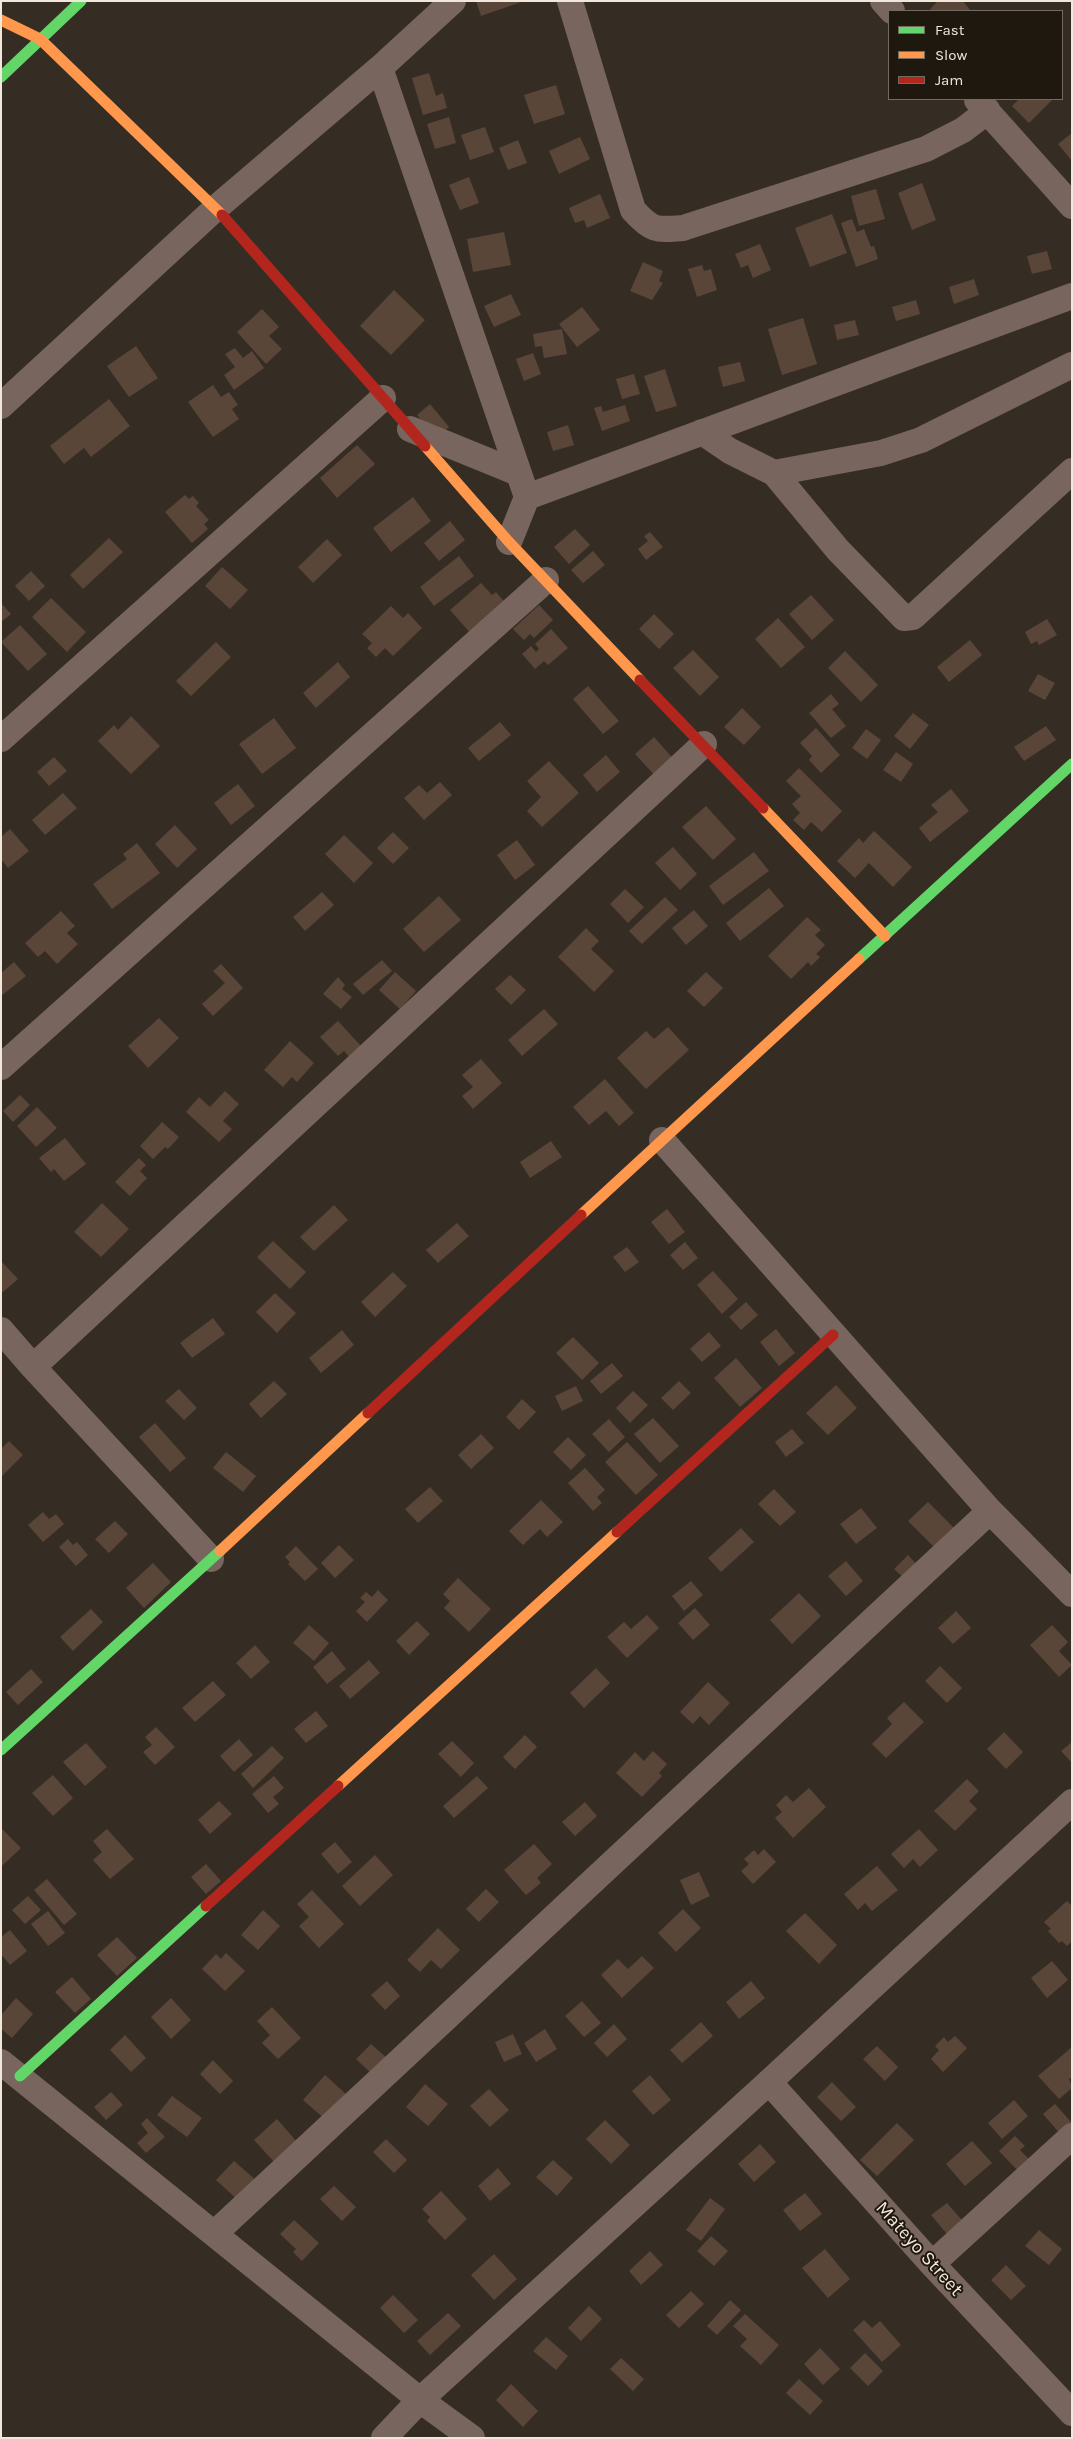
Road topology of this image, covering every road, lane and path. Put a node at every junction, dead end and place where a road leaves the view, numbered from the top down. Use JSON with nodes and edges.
{"nodes":[{"id":1,"x":81,"y":1,"type":"edge"},
{"id":2,"x":454,"y":1,"type":"edge"},
{"id":3,"x":570,"y":1,"type":"edge"},
{"id":4,"x":882,"y":1,"type":"edge"},
{"id":5,"x":891,"y":10,"type":"edge"},
{"id":6,"x":1,"y":20,"type":"edge"},
{"id":7,"x":40,"y":40,"type":"junction"},
{"id":8,"x":380,"y":68,"type":"junction"},
{"id":9,"x":1,"y":77,"type":"edge"},
{"id":10,"x":982,"y":105,"type":"edge"},
{"id":11,"x":1072,"y":206,"type":"edge"},
{"id":12,"x":216,"y":208,"type":"junction"},
{"id":13,"x":1072,"y":296,"type":"edge"},
{"id":14,"x":1072,"y":365,"type":"edge"},
{"id":15,"x":383,"y":398,"type":"junction"},
{"id":16,"x":1,"y":406,"type":"edge"},
{"id":17,"x":410,"y":429,"type":"junction"},
{"id":18,"x":702,"y":432,"type":"junction"},
{"id":19,"x":1072,"y":471,"type":"edge"},
{"id":20,"x":774,"y":473,"type":"junction"},
{"id":21,"x":523,"y":485,"type":"junction"},
{"id":22,"x":509,"y":542,"type":"junction"},
{"id":23,"x":546,"y":580,"type":"junction"},
{"id":24,"x":1,"y":739,"type":"edge"},
{"id":25,"x":704,"y":744,"type":"junction"},
{"id":26,"x":1068,"y":774,"type":"edge"},
{"id":27,"x":885,"y":936,"type":"junction"},
{"id":28,"x":1,"y":1067,"type":"edge"},
{"id":29,"x":662,"y":1140,"type":"junction"},
{"id":30,"x":1,"y":1330,"type":"edge"},
{"id":31,"x":833,"y":1335,"type":"junction"},
{"id":32,"x":33,"y":1367,"type":"junction"},
{"id":33,"x":990,"y":1511,"type":"junction"},
{"id":34,"x":211,"y":1559,"type":"junction"},
{"id":35,"x":1072,"y":1594,"type":"edge"},
{"id":36,"x":5,"y":1739,"type":"edge"},
{"id":37,"x":1072,"y":1802,"type":"edge"},
{"id":38,"x":10,"y":2069,"type":"edge"},
{"id":39,"x":769,"y":2082,"type":"junction"},
{"id":40,"x":1072,"y":2136,"type":"edge"},
{"id":41,"x":214,"y":2234,"type":"junction"},
{"id":42,"x":932,"y":2264,"type":"junction"},
{"id":43,"x":420,"y":2400,"type":"junction"},
{"id":44,"x":1072,"y":2413,"type":"edge"},
{"id":45,"x":384,"y":2438,"type":"edge"},
{"id":46,"x":472,"y":2438,"type":"edge"}],
"edges":[{"from":1,"to":7,"type":"street"},
{"from":2,"to":8,"type":"street"},
{"from":3,"to":10,"type":"street"},
{"from":4,"to":5,"type":"street"},
{"from":6,"to":7,"type":"street"},
{"from":7,"to":9,"type":"street"},
{"from":7,"to":12,"type":"street"},
{"from":8,"to":12,"type":"street"},
{"from":8,"to":21,"type":"street"},
{"from":10,"to":11,"type":"street"},
{"from":12,"to":15,"type":"street"},
{"from":12,"to":16,"type":"street"},
{"from":13,"to":18,"type":"street"},
{"from":14,"to":20,"type":"street"},
{"from":15,"to":17,"type":"street"},
{"from":15,"to":24,"type":"street"},
{"from":17,"to":21,"type":"street"},
{"from":17,"to":22,"type":"street"},
{"from":18,"to":20,"type":"street"},
{"from":18,"to":21,"type":"street"},
{"from":19,"to":20,"type":"street"},
{"from":21,"to":22,"type":"street"},
{"from":22,"to":23,"type":"street"},
{"from":23,"to":25,"type":"street"},
{"from":23,"to":28,"type":"street"},
{"from":25,"to":27,"type":"street"},
{"from":25,"to":32,"type":"street"},
{"from":26,"to":27,"type":"street"},
{"from":27,"to":29,"type":"street"},
{"from":29,"to":31,"type":"street"},
{"from":29,"to":34,"type":"street"},
{"from":30,"to":32,"type":"street"},
{"from":31,"to":33,"type":"street"},
{"from":31,"to":38,"type":"street"},
{"from":32,"to":34,"type":"street"},
{"from":33,"to":35,"type":"street"},
{"from":33,"to":41,"type":"street"},
{"from":34,"to":36,"type":"street"},
{"from":37,"to":39,"type":"street"},
{"from":38,"to":41,"type":"street"},
{"from":39,"to":42,"type":"street","name":"Mateyo Street"},
{"from":39,"to":43,"type":"street"},
{"from":40,"to":42,"type":"street"},
{"from":41,"to":43,"type":"street"},
{"from":42,"to":44,"type":"street","name":"Mateyo Street"},
{"from":43,"to":45,"type":"street"},
{"from":43,"to":46,"type":"street"}]}
